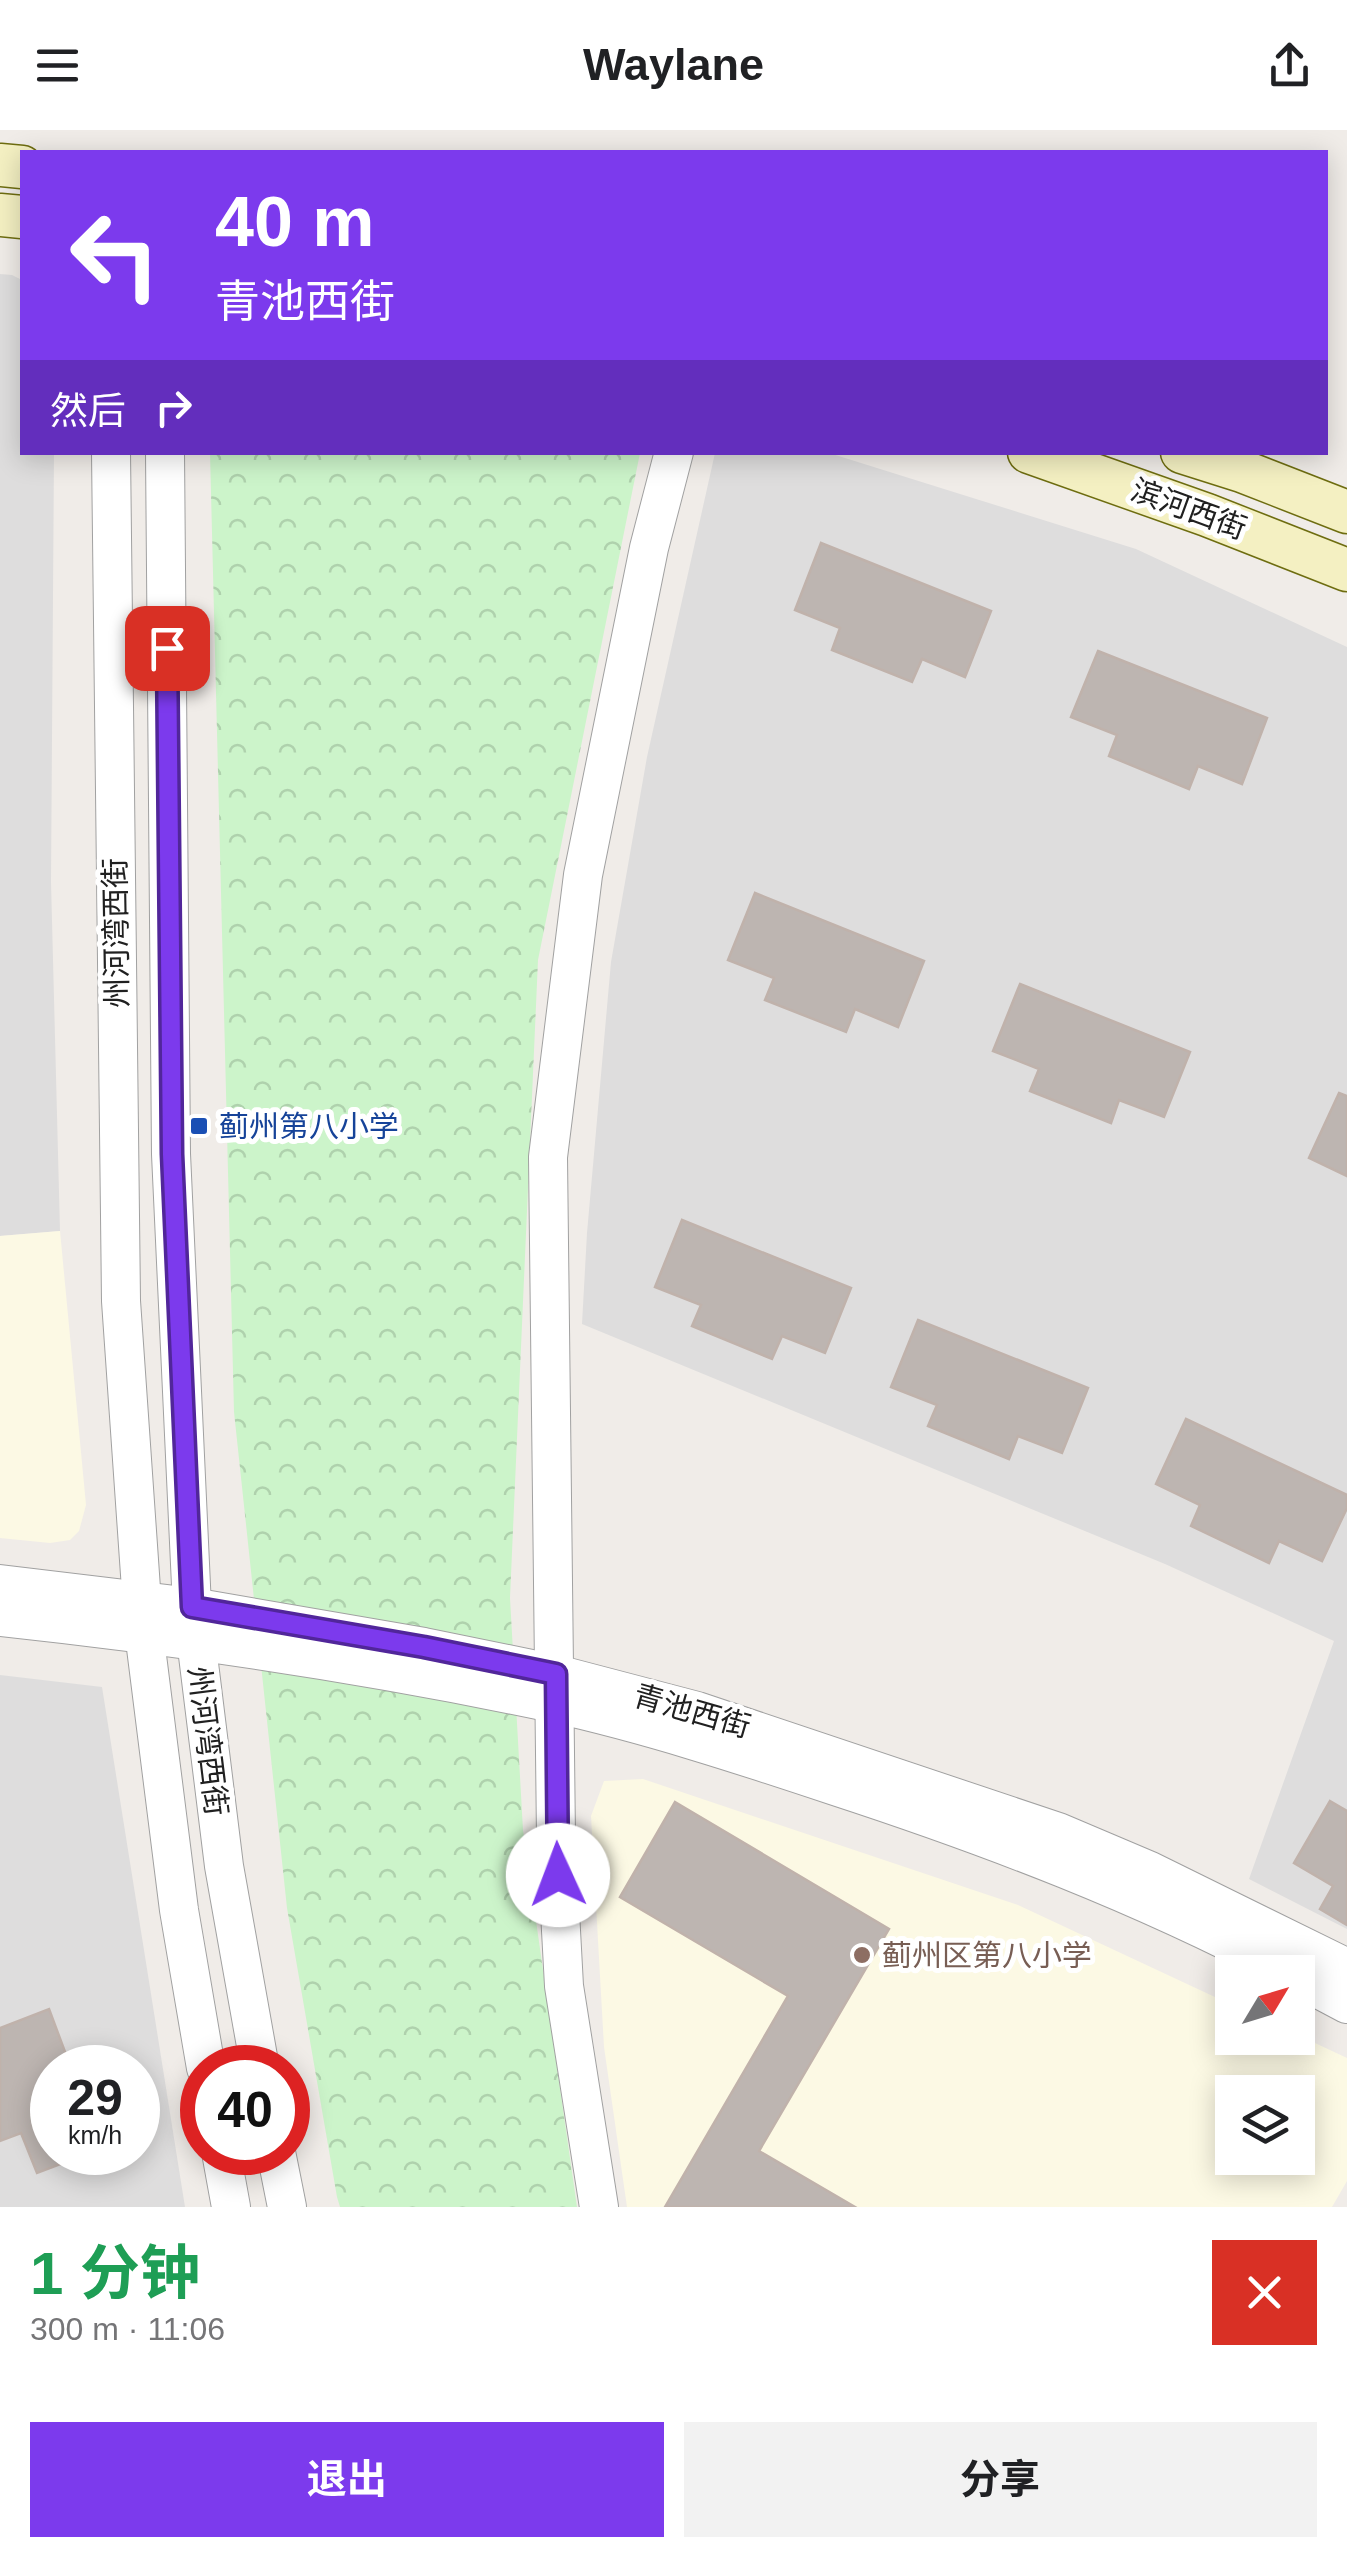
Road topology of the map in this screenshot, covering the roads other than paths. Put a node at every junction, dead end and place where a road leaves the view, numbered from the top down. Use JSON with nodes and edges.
{"nodes":[{"id":1,"x":112,"y":455,"type":"edge"},
{"id":2,"x":165,"y":455,"type":"edge"},
{"id":3,"x":673,"y":455,"type":"edge"},
{"id":4,"x":1037,"y":455,"type":"edge"},
{"id":5,"x":1191,"y":455,"type":"edge"},
{"id":6,"x":1347,"y":512,"type":"edge"},
{"id":7,"x":1347,"y":570,"type":"edge"},
{"id":8,"x":0,"y":1584,"type":"edge"},
{"id":9,"x":0,"y":1616,"type":"edge"},
{"id":10,"x":142,"y":1617,"type":"junction"},
{"id":11,"x":193,"y":1623,"type":"junction"},
{"id":12,"x":556,"y":1689,"type":"junction"},
{"id":13,"x":1256,"y":1955,"type":"edge"},
{"id":14,"x":1347,"y":1968,"type":"edge"},
{"id":15,"x":1315,"y":1987,"type":"edge"},
{"id":16,"x":1347,"y":2004,"type":"edge"},
{"id":17,"x":202,"y":2045,"type":"edge"},
{"id":18,"x":256,"y":2045,"type":"edge"},
{"id":19,"x":226,"y":2175,"type":"edge"},
{"id":20,"x":281,"y":2175,"type":"edge"},
{"id":21,"x":232,"y":2207,"type":"edge"},
{"id":22,"x":287,"y":2207,"type":"edge"},
{"id":23,"x":599,"y":2207,"type":"edge"}],
"edges":[{"from":1,"to":10,"type":"street","name":"州河湾西街"},
{"from":2,"to":11,"type":"street","name":"州河湾西街"},
{"from":3,"to":12,"type":"street"},
{"from":4,"to":7,"type":"main road","name":"滨河西街"},
{"from":5,"to":6,"type":"main road","name":"滨河西街"},
{"from":8,"to":10,"type":"street","name":"青池西街"},
{"from":9,"to":10,"type":"street","name":"青池西街"},
{"from":10,"to":11,"type":"street","name":"青池西街"},
{"from":10,"to":17,"type":"street","name":"州河湾西街"},
{"from":11,"to":12,"type":"street","name":"青池西街"},
{"from":11,"to":18,"type":"street","name":"州河湾西街"},
{"from":12,"to":13,"type":"street","name":"青池西街"},
{"from":12,"to":14,"type":"street","name":"青池西街"},
{"from":12,"to":23,"type":"street"},
{"from":15,"to":16,"type":"street"},
{"from":19,"to":21,"type":"street"},
{"from":20,"to":22,"type":"street"}]}
